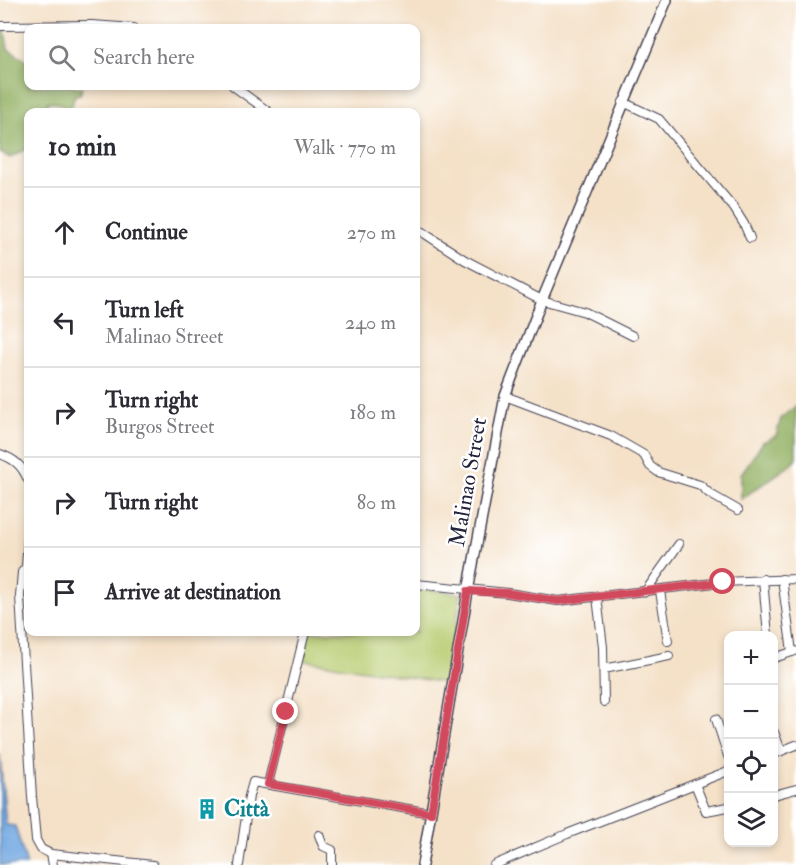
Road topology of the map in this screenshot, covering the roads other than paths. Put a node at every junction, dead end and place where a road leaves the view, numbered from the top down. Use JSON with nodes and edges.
{"nodes":[{"id":1,"x":667,"y":0,"type":"edge"},
{"id":2,"x":0,"y":26,"type":"edge"},
{"id":3,"x":24,"y":26,"type":"edge"},
{"id":4,"x":239,"y":90,"type":"edge"},
{"id":5,"x":623,"y":102,"type":"junction"},
{"id":6,"x":263,"y":108,"type":"edge"},
{"id":7,"x":420,"y":231,"type":"edge"},
{"id":8,"x":750,"y":238,"type":"dead end"},
{"id":9,"x":542,"y":300,"type":"junction"},
{"id":10,"x":633,"y":336,"type":"dead end"},
{"id":11,"x":505,"y":396,"type":"junction"},
{"id":12,"x":0,"y":454,"type":"edge"},
{"id":13,"x":24,"y":472,"type":"edge"},
{"id":14,"x":738,"y":510,"type":"dead end"},
{"id":15,"x":679,"y":544,"type":"dead end"},
{"id":16,"x":24,"y":570,"type":"edge"},
{"id":17,"x":763,"y":579,"type":"junction"},
{"id":18,"x":782,"y":579,"type":"junction"},
{"id":19,"x":796,"y":579,"type":"edge"},
{"id":20,"x":420,"y":585,"type":"edge"},
{"id":21,"x":468,"y":591,"type":"junction"},
{"id":22,"x":660,"y":591,"type":"junction"},
{"id":23,"x":645,"y":592,"type":"junction"},
{"id":24,"x":597,"y":597,"type":"junction"},
{"id":25,"x":768,"y":631,"type":"edge"},
{"id":26,"x":304,"y":636,"type":"edge"},
{"id":27,"x":668,"y":641,"type":"dead end"},
{"id":28,"x":794,"y":652,"type":"edge"},
{"id":29,"x":669,"y":656,"type":"dead end"},
{"id":30,"x":778,"y":657,"type":"edge"},
{"id":31,"x":604,"y":669,"type":"junction"},
{"id":32,"x":604,"y":702,"type":"dead end"},
{"id":33,"x":716,"y":719,"type":"dead end"},
{"id":34,"x":724,"y":742,"type":"edge"},
{"id":35,"x":796,"y":745,"type":"edge"},
{"id":36,"x":778,"y":752,"type":"edge"},
{"id":37,"x":724,"y":773,"type":"edge"},
{"id":38,"x":268,"y":784,"type":"junction"},
{"id":39,"x":695,"y":784,"type":"junction"},
{"id":40,"x":796,"y":789,"type":"edge"},
{"id":41,"x":778,"y":794,"type":"edge"},
{"id":42,"x":724,"y":808,"type":"edge"},
{"id":43,"x":431,"y":813,"type":"junction"},
{"id":44,"x":319,"y":836,"type":"dead end"},
{"id":45,"x":51,"y":854,"type":"junction"},
{"id":46,"x":127,"y":864,"type":"edge"},
{"id":47,"x":53,"y":865,"type":"edge"},
{"id":48,"x":153,"y":865,"type":"edge"},
{"id":49,"x":239,"y":865,"type":"edge"},
{"id":50,"x":332,"y":865,"type":"edge"},
{"id":51,"x":422,"y":865,"type":"edge"},
{"id":52,"x":494,"y":865,"type":"edge"}],
"edges":[{"from":1,"to":5,"type":"main road","name":"Malinao Street"},
{"from":2,"to":3,"type":"street"},
{"from":4,"to":6,"type":"street"},
{"from":5,"to":8,"type":"street"},
{"from":5,"to":9,"type":"main road","name":"Malinao Street"},
{"from":7,"to":9,"type":"street"},
{"from":9,"to":10,"type":"street"},
{"from":9,"to":11,"type":"main road","name":"Malinao Street"},
{"from":11,"to":14,"type":"street"},
{"from":11,"to":21,"type":"main road","name":"Malinao Street"},
{"from":12,"to":13,"type":"street"},
{"from":15,"to":23,"type":"street"},
{"from":16,"to":45,"type":"street"},
{"from":17,"to":18,"type":"street"},
{"from":17,"to":22,"type":"street"},
{"from":17,"to":25,"type":"street"},
{"from":18,"to":19,"type":"street"},
{"from":18,"to":28,"type":"street"},
{"from":20,"to":21,"type":"street"},
{"from":21,"to":24,"type":"street"},
{"from":21,"to":43,"type":"main road","name":"Malinao Street"},
{"from":22,"to":23,"type":"street"},
{"from":22,"to":27,"type":"street"},
{"from":23,"to":24,"type":"street"},
{"from":24,"to":31,"type":"street"},
{"from":26,"to":38,"type":"street"},
{"from":28,"to":30,"type":"street"},
{"from":29,"to":31,"type":"street"},
{"from":31,"to":32,"type":"street"},
{"from":33,"to":34,"type":"street"},
{"from":35,"to":36,"type":"street"},
{"from":37,"to":39,"type":"street"},
{"from":38,"to":43,"type":"street"},
{"from":38,"to":49,"type":"street"},
{"from":39,"to":42,"type":"street"},
{"from":39,"to":52,"type":"street"},
{"from":40,"to":41,"type":"street"},
{"from":43,"to":51,"type":"main road","name":"Malinao Street"},
{"from":44,"to":50,"type":"street"},
{"from":45,"to":46,"type":"street"},
{"from":45,"to":47,"type":"street"},
{"from":46,"to":48,"type":"street"}]}
